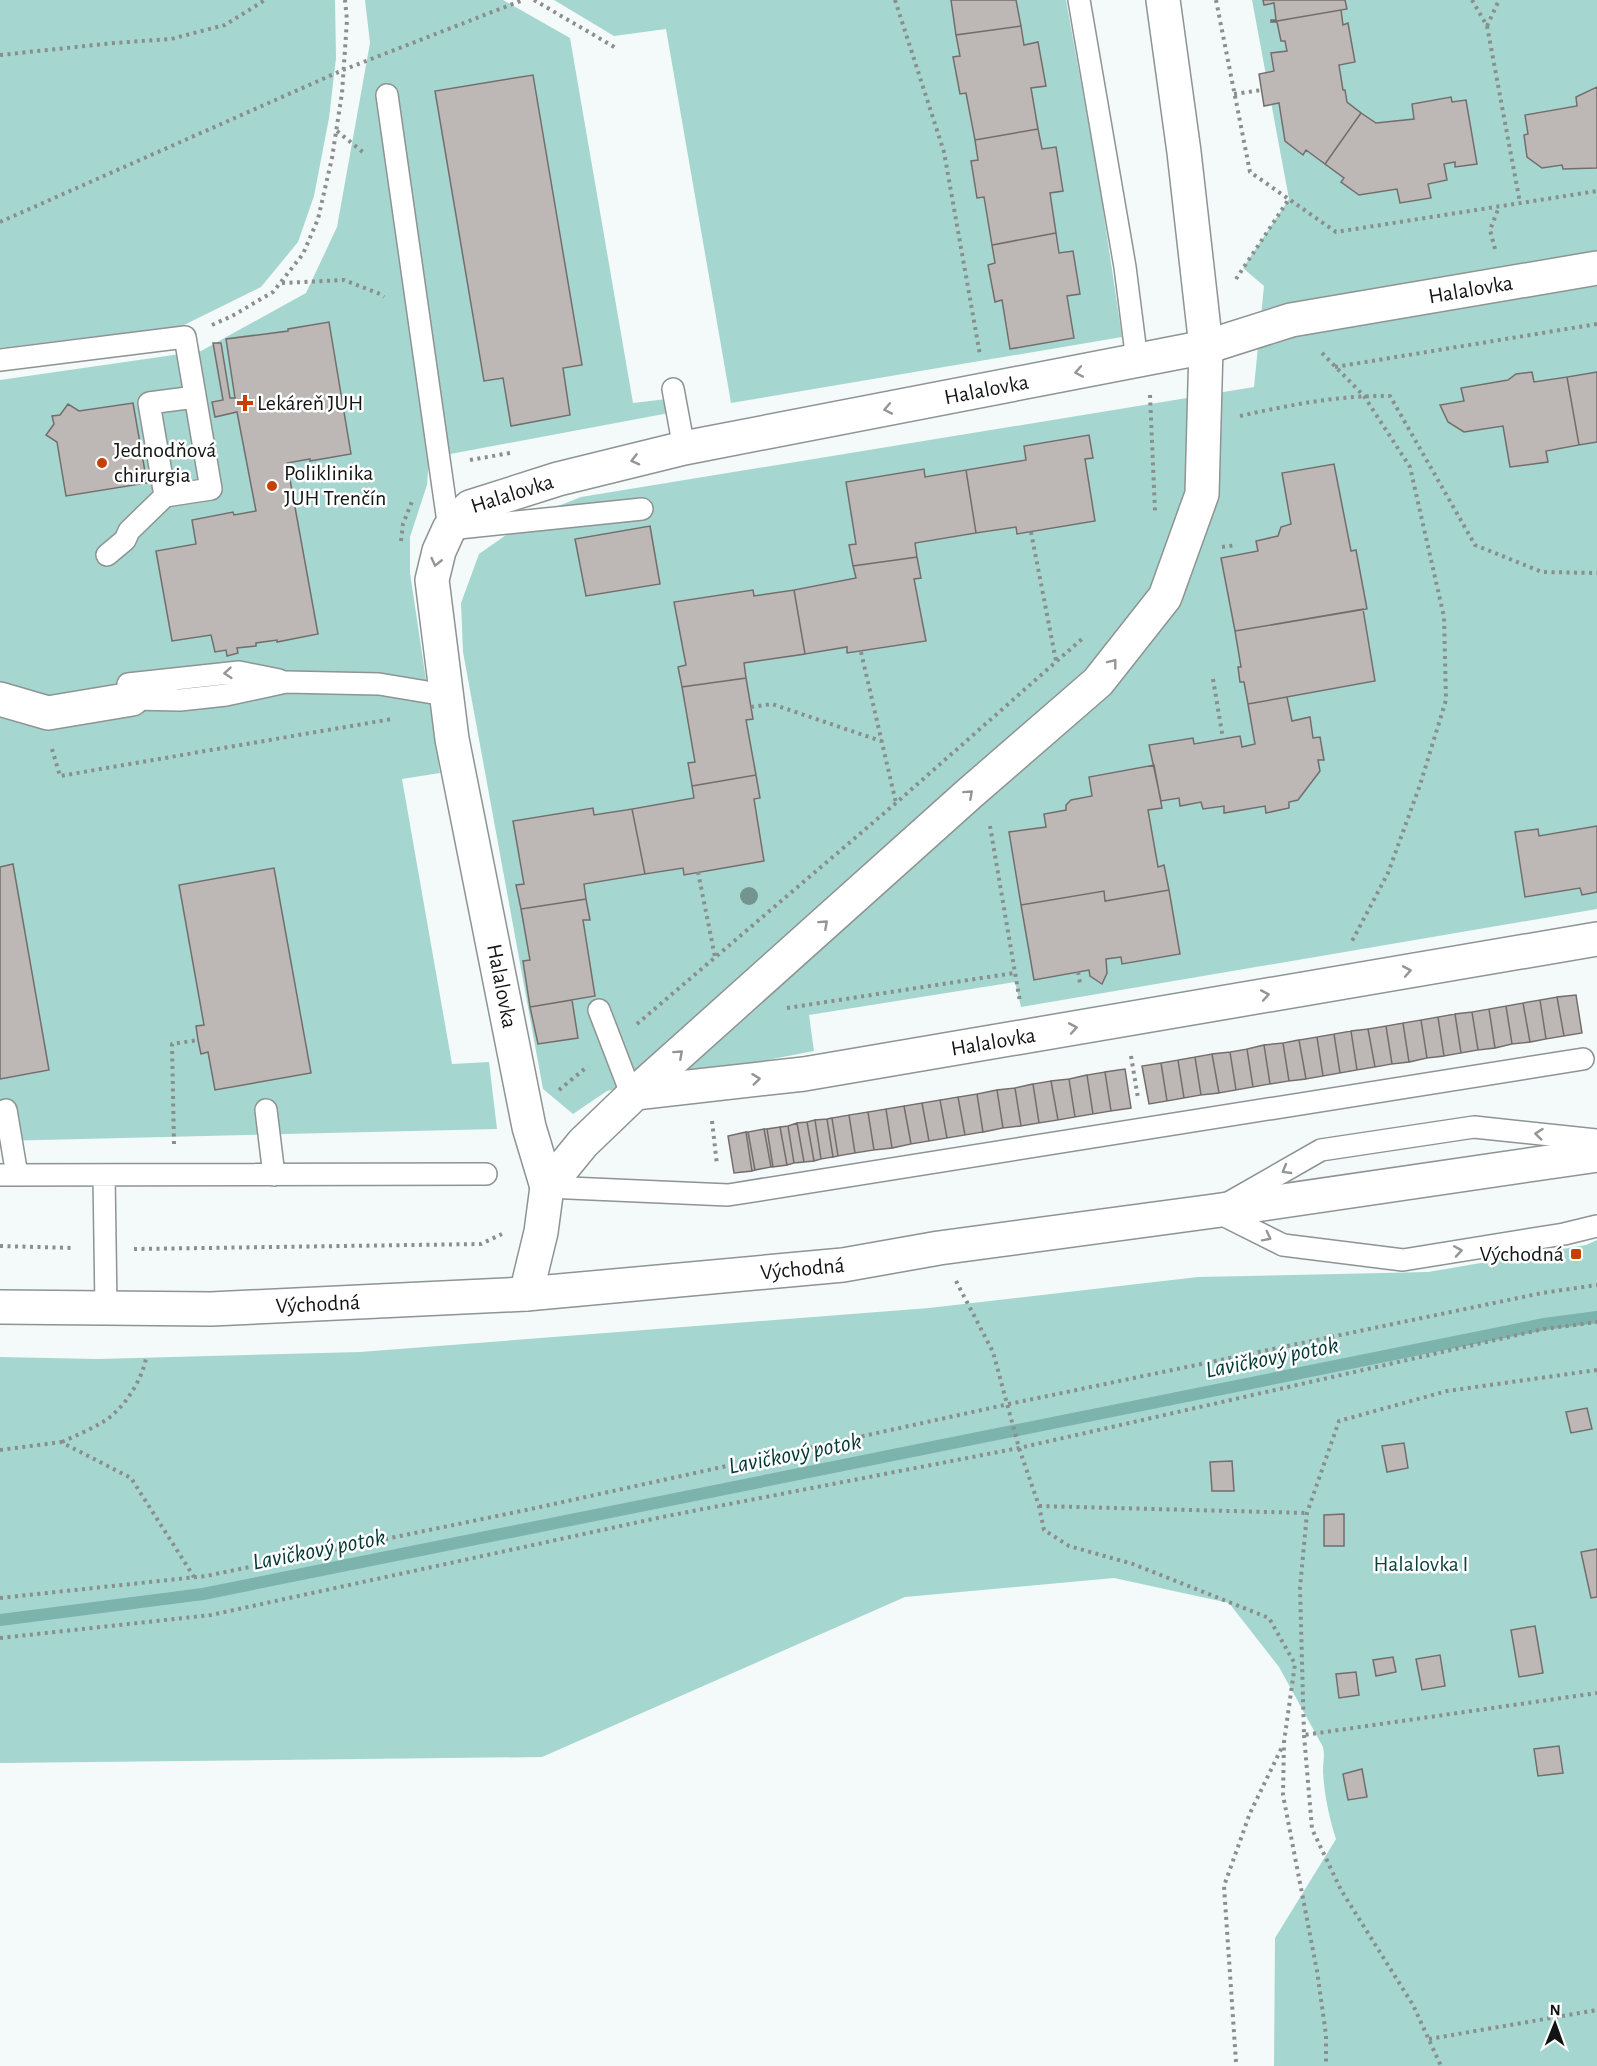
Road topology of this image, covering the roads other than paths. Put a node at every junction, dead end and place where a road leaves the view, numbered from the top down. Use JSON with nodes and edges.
{"nodes":[{"id":1,"x":1078,"y":0,"type":"edge"},
{"id":2,"x":1163,"y":0,"type":"edge"},
{"id":3,"x":387,"y":95,"type":"dead end"},
{"id":4,"x":1597,"y":268,"type":"edge"},
{"id":5,"x":1205,"y":337,"type":"junction"},
{"id":6,"x":0,"y":360,"type":"edge"},
{"id":7,"x":1142,"y":360,"type":"junction"},
{"id":8,"x":673,"y":389,"type":"dead end"},
{"id":9,"x":195,"y":397,"type":"junction"},
{"id":10,"x":684,"y":448,"type":"junction"},
{"id":11,"x":165,"y":496,"type":"junction"},
{"id":12,"x":642,"y":509,"type":"dead end"},
{"id":13,"x":449,"y":529,"type":"junction"},
{"id":14,"x":107,"y":555,"type":"dead end"},
{"id":15,"x":130,"y":691,"type":"joint"},
{"id":16,"x":445,"y":695,"type":"junction"},
{"id":17,"x":0,"y":699,"type":"edge"},
{"id":18,"x":1597,"y":939,"type":"edge"},
{"id":19,"x":599,"y":1010,"type":"dead end"},
{"id":20,"x":1583,"y":1059,"type":"dead end"},
{"id":21,"x":634,"y":1095,"type":"junction"},
{"id":22,"x":6,"y":1110,"type":"dead end"},
{"id":23,"x":266,"y":1110,"type":"dead end"},
{"id":24,"x":1597,"y":1140,"type":"edge"},
{"id":25,"x":1597,"y":1155,"type":"edge"},
{"id":26,"x":486,"y":1174,"type":"dead end"},
{"id":27,"x":9,"y":1175,"type":"edge"},
{"id":28,"x":104,"y":1175,"type":"junction"},
{"id":29,"x":274,"y":1175,"type":"junction"},
{"id":30,"x":547,"y":1187,"type":"junction"},
{"id":31,"x":1214,"y":1211,"type":"junction"},
{"id":32,"x":1597,"y":1226,"type":"edge"},
{"id":33,"x":526,"y":1294,"type":"junction"},
{"id":34,"x":0,"y":1307,"type":"edge"},
{"id":35,"x":106,"y":1308,"type":"junction"}],
"edges":[{"from":1,"to":7,"type":"lane"},
{"from":2,"to":5,"type":"street"},
{"from":3,"to":13,"type":"lane"},
{"from":4,"to":5,"type":"street","name":"Halalovka"},
{"from":5,"to":7,"type":"street","name":"Halalovka"},
{"from":21,"to":5,"type":"street","one_way":true},
{"from":6,"to":9,"type":"lane"},
{"from":7,"to":10,"type":"street","name":"Halalovka","one_way":true},
{"from":8,"to":10,"type":"lane"},
{"from":9,"to":11,"type":"lane"},
{"from":9,"to":11,"type":"lane"},
{"from":10,"to":13,"type":"street","name":"Halalovka","one_way":true},
{"from":11,"to":14,"type":"lane"},
{"from":12,"to":13,"type":"lane"},
{"from":13,"to":16,"type":"street","name":"Halalovka","one_way":true},
{"from":15,"to":16,"type":"lane"},
{"from":15,"to":17,"type":"street"},
{"from":16,"to":30,"type":"street","name":"Halalovka"},
{"from":21,"to":18,"type":"street","name":"Halalovka","one_way":true},
{"from":19,"to":21,"type":"lane"},
{"from":20,"to":30,"type":"lane"},
{"from":21,"to":30,"type":"street"},
{"from":22,"to":27,"type":"lane"},
{"from":23,"to":29,"type":"lane"},
{"from":24,"to":31,"type":"lane","one_way":true},
{"from":25,"to":31,"type":"street","name":"Východná"},
{"from":26,"to":29,"type":"lane"},
{"from":27,"to":28,"type":"lane"},
{"from":28,"to":29,"type":"lane"},
{"from":28,"to":35,"type":"lane"},
{"from":30,"to":33,"type":"street","name":"Halalovka"},
{"from":31,"to":32,"type":"lane","one_way":true},
{"from":31,"to":33,"type":"street","name":"Východná"},
{"from":33,"to":35,"type":"street","name":"Východná"},
{"from":34,"to":35,"type":"street","name":"Východná"}]}
